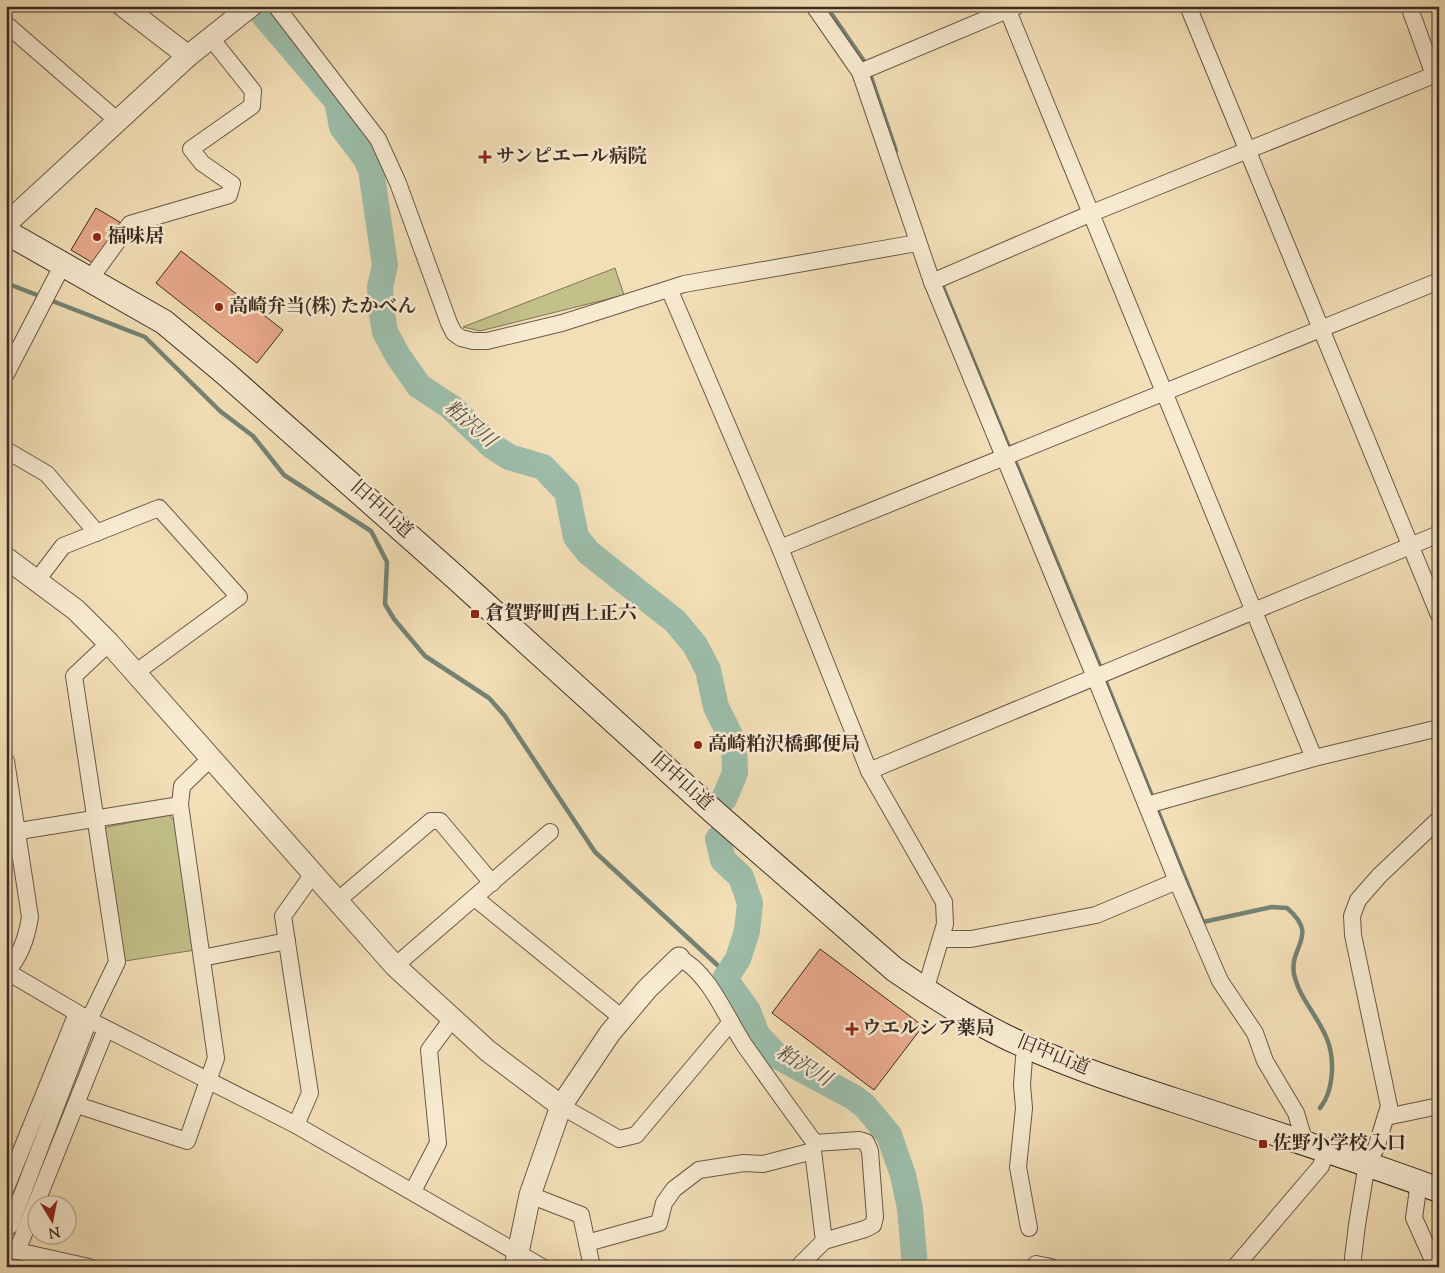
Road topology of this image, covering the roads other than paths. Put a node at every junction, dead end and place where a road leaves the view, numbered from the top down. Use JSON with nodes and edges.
{"nodes":[{"id":1,"x":123,"y":6,"type":"edge"},
{"id":2,"x":276,"y":6,"type":"edge"},
{"id":3,"x":814,"y":6,"type":"edge"},
{"id":4,"x":1188,"y":6,"type":"edge"},
{"id":5,"x":1409,"y":6,"type":"edge"},
{"id":6,"x":1010,"y":8,"type":"edge"},
{"id":7,"x":246,"y":9,"type":"edge"},
{"id":8,"x":6,"y":24,"type":"edge"},
{"id":9,"x":210,"y":37,"type":"junction"},
{"id":10,"x":188,"y":56,"type":"junction"},
{"id":11,"x":860,"y":72,"type":"junction"},
{"id":12,"x":1436,"y":74,"type":"edge"},
{"id":13,"x":118,"y":121,"type":"junction"},
{"id":14,"x":1248,"y":151,"type":"junction"},
{"id":15,"x":1092,"y":213,"type":"junction"},
{"id":16,"x":6,"y":224,"type":"edge"},
{"id":17,"x":6,"y":232,"type":"edge"},
{"id":18,"x":917,"y":243,"type":"junction"},
{"id":19,"x":63,"y":264,"type":"junction"},
{"id":20,"x":90,"y":279,"type":"junction"},
{"id":21,"x":1439,"y":281,"type":"edge"},
{"id":22,"x":932,"y":282,"type":"junction"},
{"id":23,"x":670,"y":291,"type":"junction"},
{"id":24,"x":1322,"y":328,"type":"junction"},
{"id":25,"x":6,"y":374,"type":"edge"},
{"id":26,"x":1165,"y":392,"type":"junction"},
{"id":27,"x":6,"y":450,"type":"edge"},
{"id":28,"x":1006,"y":457,"type":"junction"},
{"id":29,"x":98,"y":533,"type":"junction"},
{"id":30,"x":1439,"y":534,"type":"edge"},
{"id":31,"x":1411,"y":546,"type":"junction"},
{"id":32,"x":780,"y":548,"type":"junction"},
{"id":33,"x":7,"y":561,"type":"edge"},
{"id":34,"x":38,"y":579,"type":"junction"},
{"id":35,"x":1255,"y":611,"type":"junction"},
{"id":36,"x":1439,"y":615,"type":"edge"},
{"id":37,"x":109,"y":643,"type":"junction"},
{"id":38,"x":135,"y":673,"type":"junction"},
{"id":39,"x":1095,"y":677,"type":"junction"},
{"id":40,"x":1439,"y":728,"type":"edge"},
{"id":41,"x":211,"y":758,"type":"junction"},
{"id":42,"x":1314,"y":758,"type":"junction"},
{"id":43,"x":6,"y":761,"type":"edge"},
{"id":44,"x":869,"y":771,"type":"junction"},
{"id":45,"x":180,"y":805,"type":"junction"},
{"id":46,"x":1148,"y":805,"type":"junction"},
{"id":47,"x":1439,"y":819,"type":"edge"},
{"id":48,"x":95,"y":820,"type":"junction"},
{"id":49,"x":12,"y":832,"type":"edge"},
{"id":50,"x":550,"y":832,"type":"dead end"},
{"id":51,"x":313,"y":874,"type":"junction"},
{"id":52,"x":1177,"y":881,"type":"junction"},
{"id":53,"x":492,"y":883,"type":"junction"},
{"id":54,"x":475,"y":898,"type":"junction"},
{"id":55,"x":337,"y":901,"type":"junction"},
{"id":56,"x":942,"y":939,"type":"junction"},
{"id":57,"x":287,"y":941,"type":"junction"},
{"id":58,"x":202,"y":958,"type":"junction"},
{"id":59,"x":679,"y":958,"type":"joint"},
{"id":60,"x":395,"y":966,"type":"junction"},
{"id":61,"x":6,"y":971,"type":"edge"},
{"id":62,"x":925,"y":991,"type":"junction"},
{"id":63,"x":83,"y":1017,"type":"junction"},
{"id":64,"x":622,"y":1018,"type":"junction"},
{"id":65,"x":452,"y":1019,"type":"junction"},
{"id":66,"x":731,"y":1022,"type":"junction"},
{"id":67,"x":106,"y":1029,"type":"junction"},
{"id":68,"x":1030,"y":1048,"type":"junction"},
{"id":69,"x":209,"y":1082,"type":"junction"},
{"id":70,"x":78,"y":1105,"type":"junction"},
{"id":71,"x":560,"y":1106,"type":"junction"},
{"id":72,"x":1439,"y":1106,"type":"edge"},
{"id":73,"x":1386,"y":1117,"type":"junction"},
{"id":74,"x":296,"y":1125,"type":"junction"},
{"id":75,"x":814,"y":1147,"type":"junction"},
{"id":76,"x":1316,"y":1147,"type":"junction"},
{"id":77,"x":1367,"y":1163,"type":"junction"},
{"id":78,"x":1429,"y":1186,"type":"edge"},
{"id":79,"x":6,"y":1188,"type":"edge"},
{"id":80,"x":414,"y":1191,"type":"junction"},
{"id":81,"x":530,"y":1195,"type":"junction"},
{"id":82,"x":10,"y":1226,"type":"dead end"},
{"id":83,"x":1029,"y":1228,"type":"dead end"},
{"id":84,"x":824,"y":1241,"type":"junction"},
{"id":85,"x":587,"y":1243,"type":"junction"},
{"id":86,"x":12,"y":1250,"type":"edge"},
{"id":87,"x":515,"y":1260,"type":"edge"},
{"id":88,"x":89,"y":1267,"type":"edge"},
{"id":89,"x":542,"y":1267,"type":"edge"},
{"id":90,"x":592,"y":1267,"type":"edge"},
{"id":91,"x":798,"y":1267,"type":"edge"},
{"id":92,"x":1234,"y":1267,"type":"edge"},
{"id":93,"x":1354,"y":1267,"type":"edge"},
{"id":94,"x":1436,"y":1267,"type":"edge"}],
"edges":[{"from":1,"to":10,"type":"street"},
{"from":2,"to":23,"type":"street"},
{"from":3,"to":11,"type":"street"},
{"from":4,"to":14,"type":"street"},
{"from":5,"to":12,"type":"street"},
{"from":6,"to":11,"type":"street"},
{"from":6,"to":15,"type":"street"},
{"from":7,"to":9,"type":"street"},
{"from":8,"to":13,"type":"street"},
{"from":9,"to":10,"type":"street"},
{"from":9,"to":20,"type":"street"},
{"from":10,"to":13,"type":"street"},
{"from":11,"to":18,"type":"street"},
{"from":12,"to":14,"type":"street"},
{"from":13,"to":16,"type":"street"},
{"from":14,"to":15,"type":"street"},
{"from":14,"to":24,"type":"street"},
{"from":15,"to":22,"type":"street"},
{"from":15,"to":26,"type":"street"},
{"from":17,"to":19,"type":"main road","name":"旧中山道"},
{"from":18,"to":22,"type":"street"},
{"from":18,"to":23,"type":"street"},
{"from":19,"to":20,"type":"main road","name":"旧中山道"},
{"from":19,"to":25,"type":"street"},
{"from":20,"to":62,"type":"main road","name":"旧中山道"},
{"from":21,"to":24,"type":"street"},
{"from":22,"to":28,"type":"street"},
{"from":23,"to":32,"type":"street"},
{"from":24,"to":26,"type":"street"},
{"from":24,"to":31,"type":"street"},
{"from":26,"to":28,"type":"street"},
{"from":26,"to":35,"type":"street"},
{"from":27,"to":29,"type":"street"},
{"from":28,"to":32,"type":"street"},
{"from":28,"to":39,"type":"street"},
{"from":29,"to":34,"type":"street"},
{"from":29,"to":38,"type":"street"},
{"from":30,"to":31,"type":"street"},
{"from":31,"to":35,"type":"street"},
{"from":31,"to":36,"type":"street"},
{"from":32,"to":44,"type":"street"},
{"from":33,"to":34,"type":"street"},
{"from":34,"to":37,"type":"street"},
{"from":35,"to":39,"type":"street"},
{"from":35,"to":42,"type":"street"},
{"from":37,"to":38,"type":"street"},
{"from":37,"to":48,"type":"street"},
{"from":38,"to":41,"type":"street"},
{"from":39,"to":44,"type":"street"},
{"from":39,"to":46,"type":"street"},
{"from":40,"to":42,"type":"street"},
{"from":41,"to":45,"type":"street"},
{"from":41,"to":51,"type":"street"},
{"from":42,"to":46,"type":"street"},
{"from":43,"to":49,"type":"street"},
{"from":44,"to":56,"type":"street"},
{"from":45,"to":48,"type":"street"},
{"from":45,"to":58,"type":"street"},
{"from":46,"to":52,"type":"street"},
{"from":47,"to":73,"type":"street"},
{"from":48,"to":49,"type":"street"},
{"from":48,"to":63,"type":"street"},
{"from":49,"to":61,"type":"street"},
{"from":50,"to":53,"type":"street"},
{"from":51,"to":55,"type":"street"},
{"from":51,"to":57,"type":"street"},
{"from":52,"to":56,"type":"street"},
{"from":52,"to":76,"type":"street"},
{"from":53,"to":54,"type":"street"},
{"from":53,"to":55,"type":"street"},
{"from":54,"to":60,"type":"street"},
{"from":54,"to":64,"type":"street"},
{"from":55,"to":60,"type":"street"},
{"from":56,"to":62,"type":"street"},
{"from":57,"to":58,"type":"street"},
{"from":57,"to":74,"type":"street"},
{"from":58,"to":69,"type":"street"},
{"from":59,"to":64,"type":"street"},
{"from":59,"to":66,"type":"street"},
{"from":60,"to":65,"type":"street"},
{"from":61,"to":63,"type":"street"},
{"from":62,"to":68,"type":"main road","name":"旧中山道"},
{"from":63,"to":67,"type":"street"},
{"from":63,"to":79,"type":"street"},
{"from":63,"to":82,"type":"street"},
{"from":64,"to":71,"type":"street"},
{"from":65,"to":71,"type":"street"},
{"from":65,"to":80,"type":"street"},
{"from":66,"to":71,"type":"street"},
{"from":66,"to":75,"type":"street"},
{"from":67,"to":69,"type":"street"},
{"from":67,"to":70,"type":"street"},
{"from":68,"to":76,"type":"main road","name":"旧中山道"},
{"from":68,"to":83,"type":"street"},
{"from":69,"to":70,"type":"street"},
{"from":69,"to":74,"type":"street"},
{"from":70,"to":86,"type":"street"},
{"from":71,"to":81,"type":"street"},
{"from":72,"to":73,"type":"street"},
{"from":73,"to":77,"type":"street"},
{"from":74,"to":80,"type":"street"},
{"from":75,"to":84,"type":"street"},
{"from":75,"to":84,"type":"street"},
{"from":75,"to":85,"type":"street"},
{"from":76,"to":77,"type":"main road","name":"旧中山道"},
{"from":76,"to":92,"type":"street"},
{"from":77,"to":78,"type":"main road","name":"旧中山道"},
{"from":77,"to":93,"type":"street"},
{"from":78,"to":94,"type":"street"},
{"from":80,"to":87,"type":"street"},
{"from":81,"to":85,"type":"street"},
{"from":81,"to":87,"type":"street"},
{"from":84,"to":91,"type":"street"},
{"from":85,"to":90,"type":"street"},
{"from":86,"to":88,"type":"street"},
{"from":87,"to":89,"type":"street"}]}
